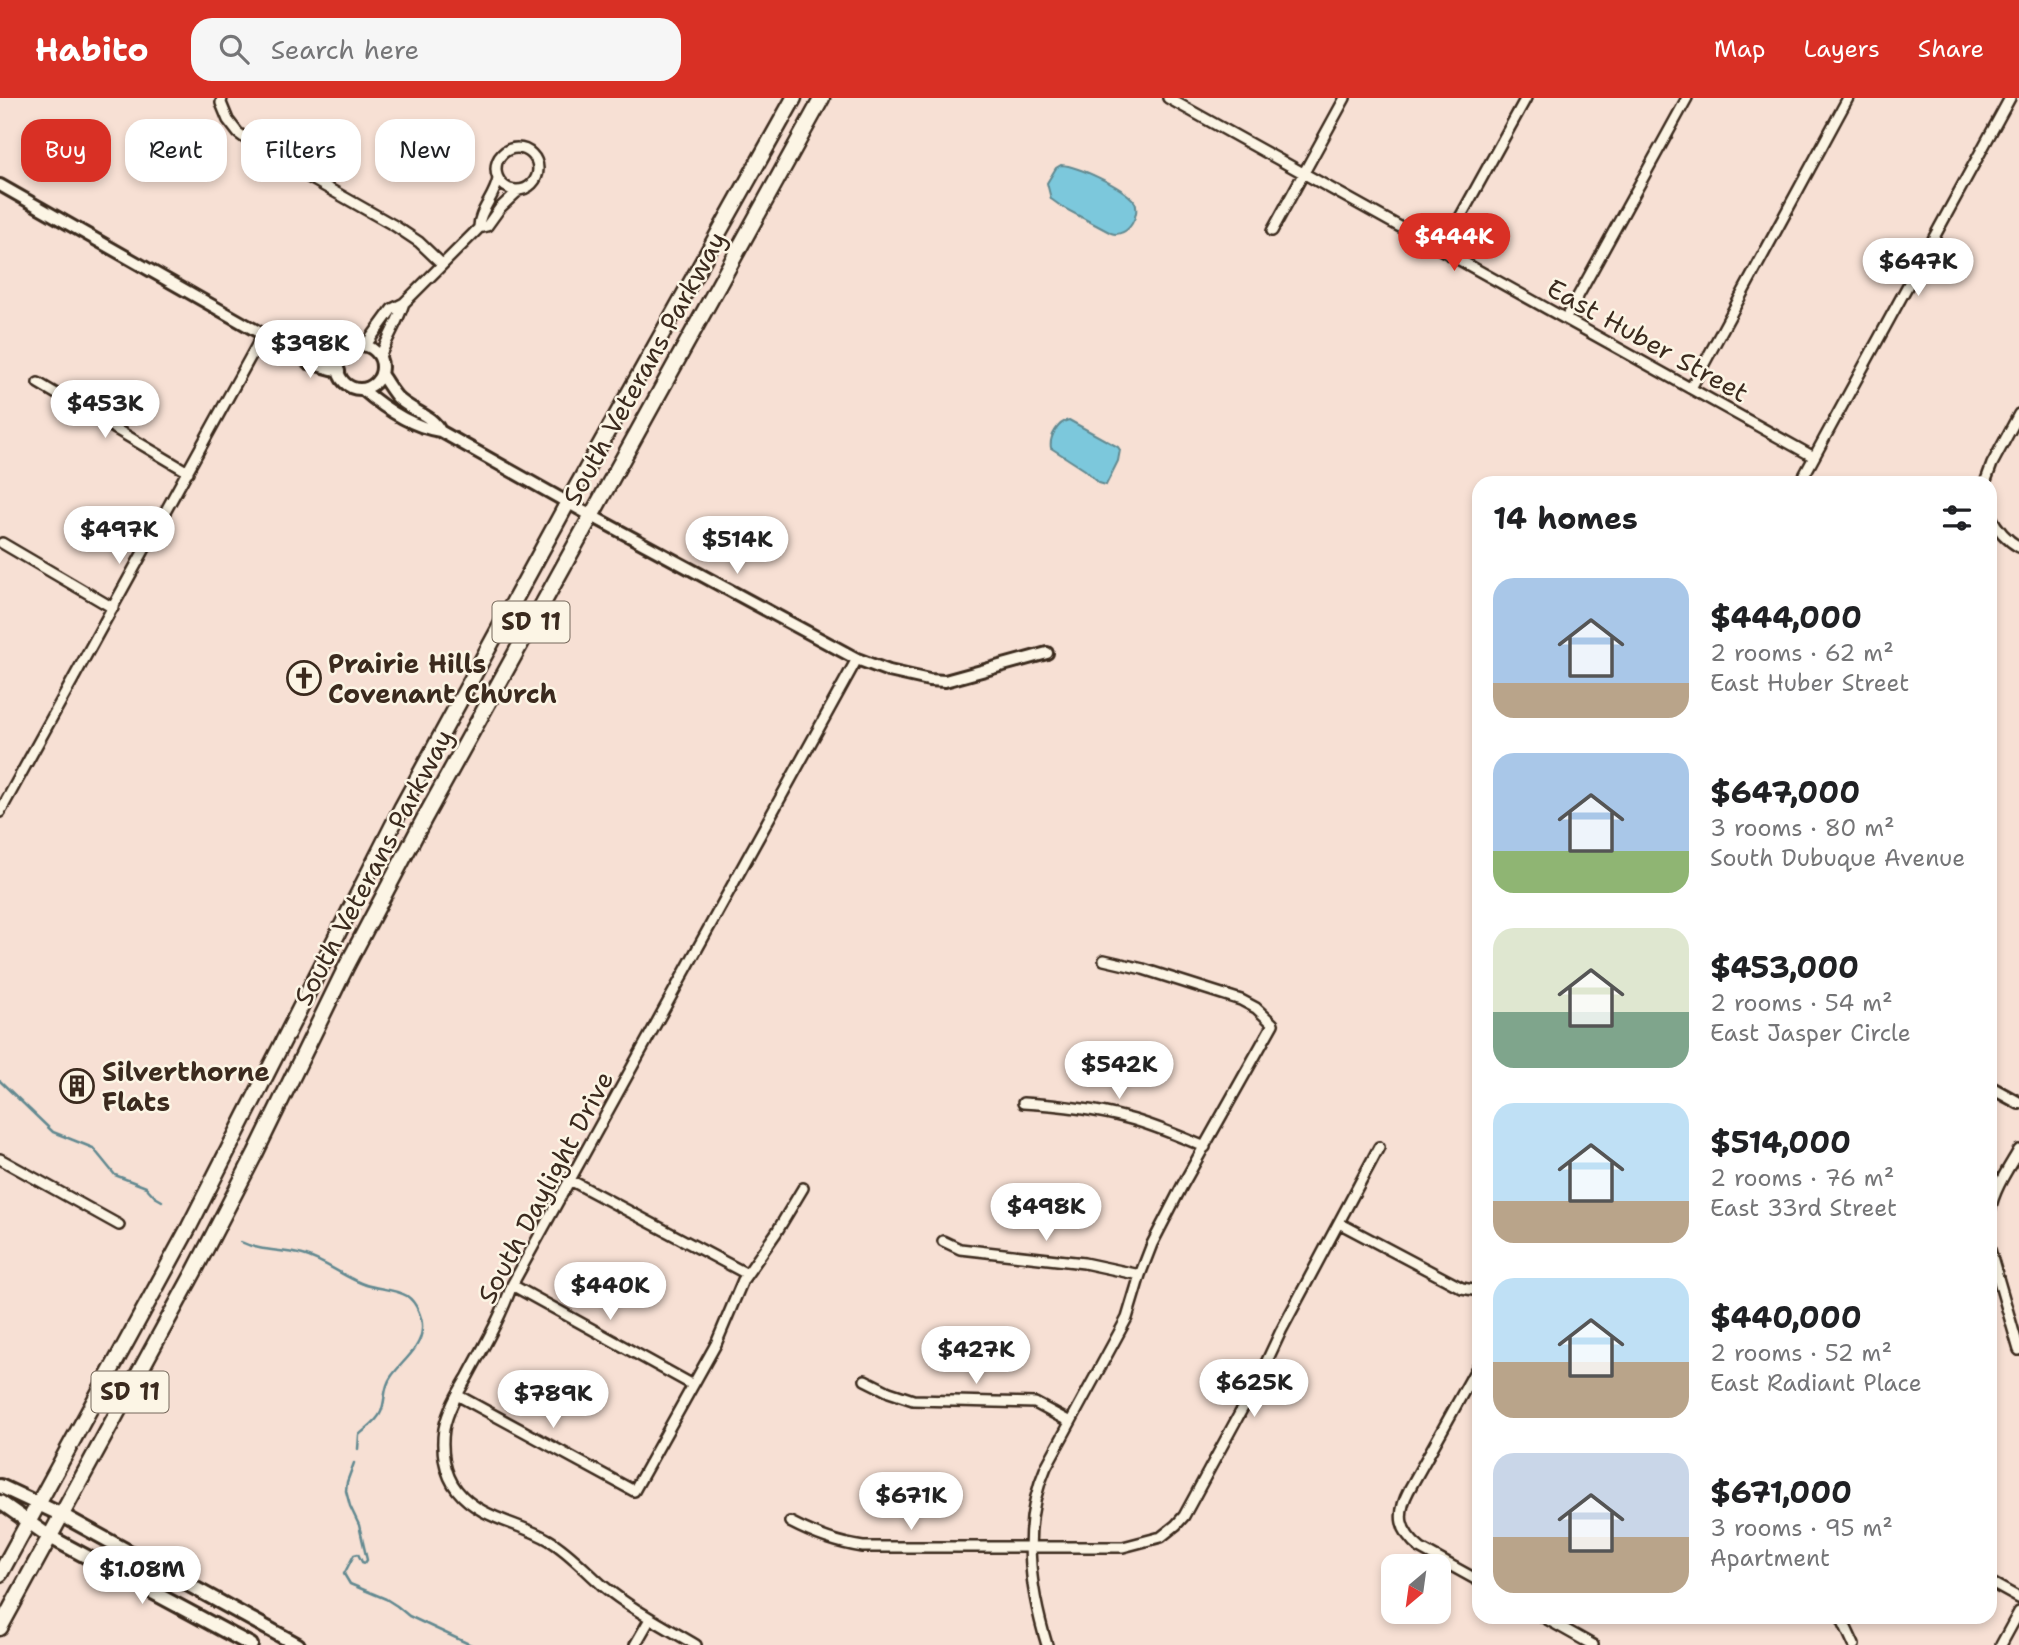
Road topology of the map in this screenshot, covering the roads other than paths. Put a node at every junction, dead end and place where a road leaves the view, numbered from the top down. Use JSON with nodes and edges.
{"nodes":[{"id":1,"x":222,"y":98,"type":"edge"},
{"id":2,"x":794,"y":98,"type":"edge"},
{"id":3,"x":822,"y":98,"type":"edge"},
{"id":4,"x":1168,"y":98,"type":"edge"},
{"id":5,"x":1345,"y":98,"type":"edge"},
{"id":6,"x":1526,"y":98,"type":"edge"},
{"id":7,"x":1687,"y":98,"type":"edge"},
{"id":8,"x":1848,"y":98,"type":"edge"},
{"id":9,"x":2008,"y":99,"type":"edge"},
{"id":10,"x":1304,"y":173,"type":"junction"},
{"id":11,"x":498,"y":179,"type":"junction"},
{"id":12,"x":0,"y":185,"type":"edge"},
{"id":13,"x":519,"y":190,"type":"junction"},
{"id":14,"x":479,"y":228,"type":"junction"},
{"id":15,"x":1272,"y":230,"type":"dead end"},
{"id":16,"x":1442,"y":250,"type":"junction"},
{"id":17,"x":442,"y":264,"type":"junction"},
{"id":18,"x":404,"y":303,"type":"junction"},
{"id":19,"x":1566,"y":318,"type":"junction"},
{"id":20,"x":263,"y":334,"type":"junction"},
{"id":21,"x":365,"y":346,"type":"junction"},
{"id":22,"x":299,"y":355,"type":"junction"},
{"id":23,"x":342,"y":355,"type":"junction"},
{"id":24,"x":380,"y":357,"type":"junction"},
{"id":25,"x":339,"y":371,"type":"junction"},
{"id":26,"x":381,"y":374,"type":"junction"},
{"id":27,"x":38,"y":383,"type":"dead end"},
{"id":28,"x":1691,"y":388,"type":"junction"},
{"id":29,"x":362,"y":389,"type":"junction"},
{"id":30,"x":2019,"y":414,"type":"edge"},
{"id":31,"x":440,"y":431,"type":"junction"},
{"id":32,"x":1814,"y":457,"type":"junction"},
{"id":33,"x":188,"y":472,"type":"junction"},
{"id":34,"x":1804,"y":476,"type":"edge"},
{"id":35,"x":1988,"y":476,"type":"edge"},
{"id":36,"x":568,"y":502,"type":"junction"},
{"id":37,"x":590,"y":515,"type":"junction"},
{"id":38,"x":1997,"y":529,"type":"edge"},
{"id":39,"x":2,"y":543,"type":"dead end"},
{"id":40,"x":2019,"y":547,"type":"edge"},
{"id":41,"x":113,"y":608,"type":"junction"},
{"id":42,"x":1047,"y":653,"type":"dead end"},
{"id":43,"x":857,"y":659,"type":"junction"},
{"id":44,"x":0,"y":812,"type":"edge"},
{"id":45,"x":1104,"y":960,"type":"dead end"},
{"id":46,"x":1997,"y":1091,"type":"edge"},
{"id":47,"x":1023,"y":1103,"type":"dead end"},
{"id":48,"x":2019,"y":1103,"type":"edge"},
{"id":49,"x":1205,"y":1147,"type":"junction"},
{"id":50,"x":1379,"y":1147,"type":"dead end"},
{"id":51,"x":2019,"y":1150,"type":"edge"},
{"id":52,"x":0,"y":1159,"type":"edge"},
{"id":53,"x":570,"y":1180,"type":"junction"},
{"id":54,"x":803,"y":1188,"type":"dead end"},
{"id":55,"x":1997,"y":1190,"type":"edge"},
{"id":56,"x":1339,"y":1223,"type":"junction"},
{"id":57,"x":119,"y":1225,"type":"dead end"},
{"id":58,"x":943,"y":1241,"type":"dead end"},
{"id":59,"x":747,"y":1274,"type":"junction"},
{"id":60,"x":1997,"y":1274,"type":"edge"},
{"id":61,"x":1140,"y":1275,"type":"junction"},
{"id":62,"x":512,"y":1285,"type":"junction"},
{"id":63,"x":1472,"y":1290,"type":"edge"},
{"id":64,"x":2019,"y":1350,"type":"edge"},
{"id":65,"x":1472,"y":1377,"type":"edge"},
{"id":66,"x":865,"y":1380,"type":"dead end"},
{"id":67,"x":693,"y":1385,"type":"junction"},
{"id":68,"x":457,"y":1395,"type":"junction"},
{"id":69,"x":1070,"y":1422,"type":"junction"},
{"id":70,"x":0,"y":1486,"type":"edge"},
{"id":71,"x":0,"y":1502,"type":"edge"},
{"id":72,"x":39,"y":1504,"type":"junction"},
{"id":73,"x":62,"y":1515,"type":"junction"},
{"id":74,"x":29,"y":1522,"type":"junction"},
{"id":75,"x":790,"y":1522,"type":"dead end"},
{"id":76,"x":50,"y":1537,"type":"junction"},
{"id":77,"x":1030,"y":1546,"type":"junction"},
{"id":78,"x":0,"y":1574,"type":"edge"},
{"id":79,"x":1472,"y":1577,"type":"edge"},
{"id":80,"x":1997,"y":1586,"type":"edge"},
{"id":81,"x":2019,"y":1598,"type":"edge"},
{"id":82,"x":2019,"y":1612,"type":"edge"},
{"id":83,"x":650,"y":1619,"type":"junction"},
{"id":84,"x":1556,"y":1624,"type":"edge"},
{"id":85,"x":1844,"y":1624,"type":"edge"},
{"id":86,"x":0,"y":1629,"type":"edge"},
{"id":87,"x":251,"y":1645,"type":"edge"},
{"id":88,"x":298,"y":1645,"type":"edge"},
{"id":89,"x":635,"y":1645,"type":"edge"},
{"id":90,"x":696,"y":1645,"type":"edge"},
{"id":91,"x":1047,"y":1645,"type":"edge"},
{"id":92,"x":1593,"y":1645,"type":"edge"},
{"id":93,"x":1854,"y":1645,"type":"edge"},
{"id":94,"x":2001,"y":1645,"type":"edge"}],
"edges":[{"from":1,"to":17,"type":"street"},
{"from":2,"to":36,"type":"highway","name":"South Veterans Parkway","number":"SD 11"},
{"from":3,"to":37,"type":"highway","name":"South Veterans Parkway","number":"SD 11"},
{"from":4,"to":10,"type":"street","name":"East Huber Street"},
{"from":5,"to":10,"type":"street"},
{"from":6,"to":16,"type":"street"},
{"from":7,"to":19,"type":"street"},
{"from":8,"to":28,"type":"street"},
{"from":9,"to":32,"type":"street"},
{"from":10,"to":15,"type":"street"},
{"from":10,"to":16,"type":"street","name":"East Huber Street"},
{"from":11,"to":13,"type":"street"},
{"from":11,"to":13,"type":"street"},
{"from":11,"to":14,"type":"street"},
{"from":12,"to":20,"type":"street"},
{"from":13,"to":14,"type":"street"},
{"from":14,"to":17,"type":"street"},
{"from":16,"to":19,"type":"street","name":"East Huber Street"},
{"from":17,"to":18,"type":"street"},
{"from":18,"to":21,"type":"street"},
{"from":18,"to":24,"type":"street"},
{"from":19,"to":28,"type":"street","name":"East Huber Street"},
{"from":20,"to":22,"type":"street"},
{"from":20,"to":33,"type":"street"},
{"from":21,"to":23,"type":"street"},
{"from":21,"to":24,"type":"street"},
{"from":22,"to":23,"type":"street"},
{"from":22,"to":25,"type":"street"},
{"from":23,"to":25,"type":"street"},
{"from":24,"to":26,"type":"street"},
{"from":25,"to":29,"type":"street"},
{"from":26,"to":29,"type":"street"},
{"from":26,"to":31,"type":"street"},
{"from":27,"to":33,"type":"street"},
{"from":28,"to":32,"type":"street","name":"East Huber Street"},
{"from":29,"to":31,"type":"street"},
{"from":30,"to":35,"type":"street"},
{"from":31,"to":36,"type":"street"},
{"from":32,"to":34,"type":"street"},
{"from":33,"to":41,"type":"street"},
{"from":36,"to":37,"type":"street"},
{"from":36,"to":72,"type":"highway","name":"South Veterans Parkway","number":"SD 11"},
{"from":37,"to":43,"type":"street"},
{"from":37,"to":73,"type":"highway","name":"South Veterans Parkway","number":"SD 11"},
{"from":38,"to":40,"type":"street"},
{"from":39,"to":41,"type":"street"},
{"from":41,"to":44,"type":"street"},
{"from":42,"to":43,"type":"street"},
{"from":43,"to":53,"type":"street","name":"South Daylight Drive"},
{"from":45,"to":49,"type":"street"},
{"from":46,"to":48,"type":"street"},
{"from":47,"to":49,"type":"street"},
{"from":49,"to":61,"type":"street"},
{"from":50,"to":56,"type":"street"},
{"from":51,"to":55,"type":"street"},
{"from":52,"to":57,"type":"street"},
{"from":53,"to":59,"type":"street"},
{"from":53,"to":62,"type":"street","name":"South Daylight Drive"},
{"from":54,"to":59,"type":"street"},
{"from":56,"to":63,"type":"street"},
{"from":56,"to":77,"type":"street"},
{"from":58,"to":61,"type":"street"},
{"from":59,"to":67,"type":"street"},
{"from":60,"to":64,"type":"street"},
{"from":61,"to":69,"type":"street"},
{"from":62,"to":67,"type":"street"},
{"from":62,"to":68,"type":"street","name":"South Daylight Drive"},
{"from":65,"to":79,"type":"street"},
{"from":66,"to":69,"type":"street"},
{"from":67,"to":68,"type":"street"},
{"from":68,"to":83,"type":"street","name":"South Daylight Drive"},
{"from":69,"to":77,"type":"street"},
{"from":70,"to":72,"type":"main road"},
{"from":71,"to":74,"type":"main road"},
{"from":72,"to":73,"type":"main road"},
{"from":72,"to":74,"type":"highway","name":"South Veterans Parkway","number":"SD 11"},
{"from":73,"to":76,"type":"highway","name":"South Veterans Parkway","number":"SD 11"},
{"from":73,"to":88,"type":"main road"},
{"from":74,"to":76,"type":"main road"},
{"from":74,"to":78,"type":"highway","name":"South Veterans Parkway","number":"SD 11"},
{"from":75,"to":77,"type":"street"},
{"from":76,"to":86,"type":"highway","name":"South Veterans Parkway","number":"SD 11"},
{"from":76,"to":87,"type":"main road"},
{"from":77,"to":91,"type":"street"},
{"from":80,"to":81,"type":"street"},
{"from":82,"to":94,"type":"street"},
{"from":83,"to":89,"type":"street"},
{"from":83,"to":90,"type":"street","name":"South Daylight Drive"},
{"from":84,"to":92,"type":"street"},
{"from":85,"to":93,"type":"street"}]}
